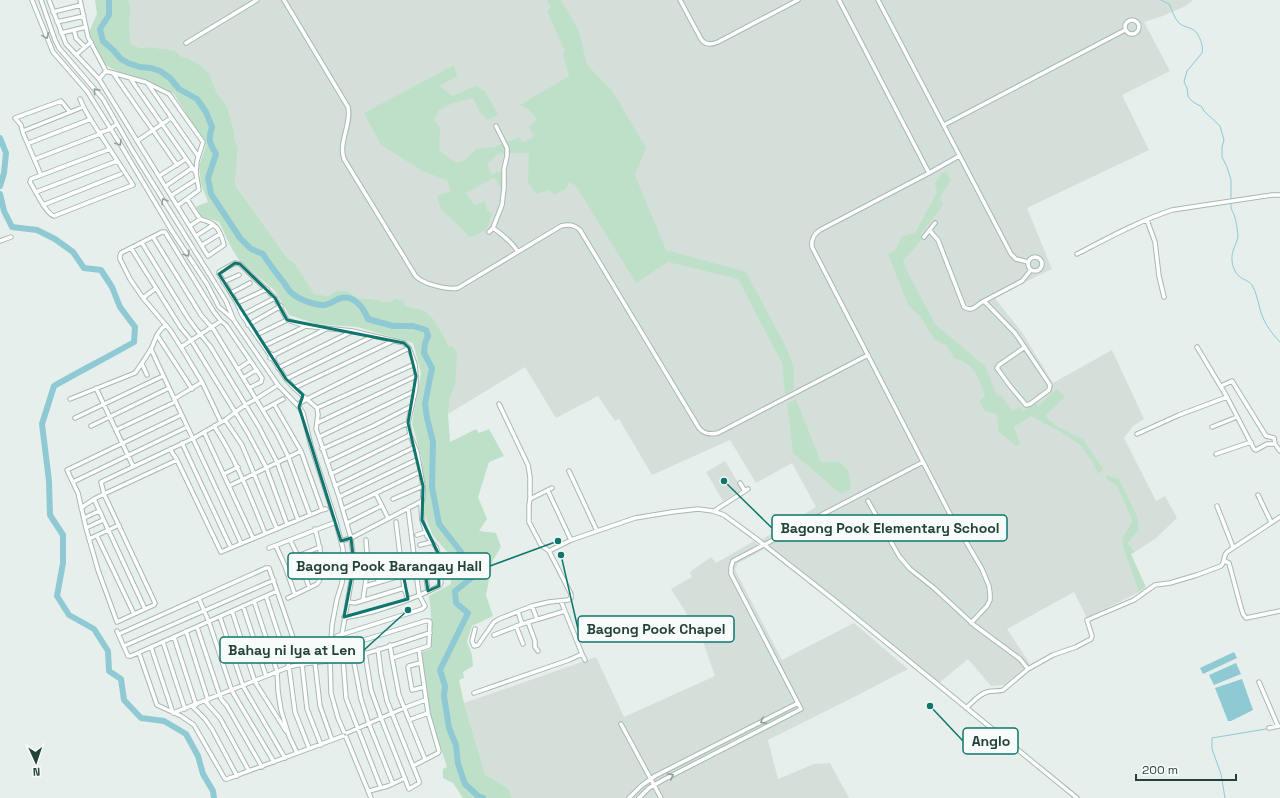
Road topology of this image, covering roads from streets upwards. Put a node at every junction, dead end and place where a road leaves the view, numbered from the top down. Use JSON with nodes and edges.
{"nodes":[{"id":1,"x":32,"y":0,"type":"edge"},
{"id":2,"x":41,"y":0,"type":"edge"},
{"id":3,"x":50,"y":0,"type":"edge"},
{"id":4,"x":80,"y":0,"type":"edge"},
{"id":5,"x":257,"y":0,"type":"edge"},
{"id":6,"x":284,"y":0,"type":"edge"},
{"id":7,"x":680,"y":0,"type":"edge"},
{"id":8,"x":798,"y":0,"type":"edge"},
{"id":9,"x":840,"y":0,"type":"edge"},
{"id":10,"x":878,"y":0,"type":"edge"},
{"id":11,"x":81,"y":5,"type":"junction"},
{"id":12,"x":53,"y":10,"type":"junction"},
{"id":13,"x":45,"y":12,"type":"junction"},
{"id":14,"x":38,"y":15,"type":"junction"},
{"id":15,"x":84,"y":16,"type":"junction"},
{"id":16,"x":57,"y":22,"type":"junction"},
{"id":17,"x":86,"y":27,"type":"junction"},
{"id":18,"x":74,"y":30,"type":"junction"},
{"id":19,"x":1125,"y":30,"type":"dead end"},
{"id":20,"x":61,"y":33,"type":"junction"},
{"id":21,"x":91,"y":42,"type":"junction"},
{"id":22,"x":186,"y":43,"type":"dead end"},
{"id":23,"x":85,"y":47,"type":"junction"},
{"id":24,"x":76,"y":55,"type":"junction"},
{"id":25,"x":106,"y":71,"type":"junction"},
{"id":26,"x":113,"y":73,"type":"junction"},
{"id":27,"x":130,"y":77,"type":"junction"},
{"id":28,"x":99,"y":79,"type":"junction"},
{"id":29,"x":148,"y":84,"type":"junction"},
{"id":30,"x":80,"y":98,"type":"dead end"},
{"id":31,"x":83,"y":107,"type":"junction"},
{"id":32,"x":70,"y":112,"type":"junction"},
{"id":33,"x":171,"y":118,"type":"junction"},
{"id":34,"x":91,"y":119,"type":"junction"},
{"id":35,"x":117,"y":124,"type":"junction"},
{"id":36,"x":162,"y":124,"type":"junction"},
{"id":37,"x":944,"y":125,"type":"junction"},
{"id":38,"x":496,"y":126,"type":"dead end"},
{"id":39,"x":109,"y":129,"type":"junction"},
{"id":40,"x":23,"y":131,"type":"junction"},
{"id":41,"x":152,"y":131,"type":"junction"},
{"id":42,"x":100,"y":134,"type":"junction"},
{"id":43,"x":137,"y":141,"type":"junction"},
{"id":44,"x":29,"y":144,"type":"junction"},
{"id":45,"x":110,"y":149,"type":"junction"},
{"id":46,"x":198,"y":156,"type":"junction"},
{"id":47,"x":959,"y":156,"type":"junction"},
{"id":48,"x":35,"y":159,"type":"junction"},
{"id":49,"x":186,"y":159,"type":"junction"},
{"id":50,"x":117,"y":161,"type":"dead end"},
{"id":51,"x":177,"y":165,"type":"junction"},
{"id":52,"x":192,"y":168,"type":"junction"},
{"id":53,"x":196,"y":173,"type":"junction"},
{"id":54,"x":929,"y":173,"type":"junction"},
{"id":55,"x":121,"y":174,"type":"dead end"},
{"id":56,"x":41,"y":175,"type":"junction"},
{"id":57,"x":159,"y":176,"type":"junction"},
{"id":58,"x":197,"y":178,"type":"junction"},
{"id":59,"x":166,"y":186,"type":"junction"},
{"id":60,"x":36,"y":192,"type":"junction"},
{"id":61,"x":172,"y":195,"type":"dead end"},
{"id":62,"x":1280,"y":196,"type":"edge"},
{"id":63,"x":187,"y":199,"type":"junction"},
{"id":64,"x":43,"y":204,"type":"junction"},
{"id":65,"x":178,"y":206,"type":"junction"},
{"id":66,"x":200,"y":219,"type":"junction"},
{"id":67,"x":1147,"y":220,"type":"junction"},
{"id":68,"x":935,"y":223,"type":"dead end"},
{"id":69,"x":212,"y":225,"type":"dead end"},
{"id":70,"x":190,"y":226,"type":"junction"},
{"id":71,"x":493,"y":228,"type":"junction"},
{"id":72,"x":930,"y":231,"type":"junction"},
{"id":73,"x":489,"y":232,"type":"dead end"},
{"id":74,"x":220,"y":234,"type":"junction"},
{"id":75,"x":196,"y":236,"type":"junction"},
{"id":76,"x":11,"y":237,"type":"dead end"},
{"id":77,"x":153,"y":237,"type":"junction"},
{"id":78,"x":924,"y":237,"type":"dead end"},
{"id":79,"x":0,"y":241,"type":"edge"},
{"id":80,"x":142,"y":243,"type":"junction"},
{"id":81,"x":202,"y":245,"type":"junction"},
{"id":82,"x":131,"y":248,"type":"junction"},
{"id":83,"x":518,"y":252,"type":"junction"},
{"id":84,"x":1077,"y":254,"type":"dead end"},
{"id":85,"x":1028,"y":262,"type":"junction"},
{"id":86,"x":1031,"y":270,"type":"junction"},
{"id":87,"x":239,"y":276,"type":"dead end"},
{"id":88,"x":224,"y":282,"type":"junction"},
{"id":89,"x":250,"y":284,"type":"dead end"},
{"id":90,"x":156,"y":288,"type":"junction"},
{"id":91,"x":267,"y":288,"type":"junction"},
{"id":92,"x":231,"y":293,"type":"junction"},
{"id":93,"x":1164,"y":297,"type":"dead end"},
{"id":94,"x":143,"y":298,"type":"junction"},
{"id":95,"x":275,"y":298,"type":"junction"},
{"id":96,"x":984,"y":301,"type":"junction"},
{"id":97,"x":237,"y":304,"type":"junction"},
{"id":98,"x":280,"y":306,"type":"junction"},
{"id":99,"x":242,"y":315,"type":"junction"},
{"id":100,"x":233,"y":319,"type":"junction"},
{"id":101,"x":287,"y":320,"type":"junction"},
{"id":102,"x":221,"y":321,"type":"junction"},
{"id":103,"x":166,"y":325,"type":"junction"},
{"id":104,"x":248,"y":325,"type":"junction"},
{"id":105,"x":306,"y":326,"type":"junction"},
{"id":106,"x":211,"y":327,"type":"junction"},
{"id":107,"x":327,"y":328,"type":"junction"},
{"id":108,"x":352,"y":331,"type":"junction"},
{"id":109,"x":200,"y":333,"type":"junction"},
{"id":110,"x":157,"y":335,"type":"junction"},
{"id":111,"x":256,"y":336,"type":"junction"},
{"id":112,"x":373,"y":336,"type":"junction"},
{"id":113,"x":190,"y":340,"type":"junction"},
{"id":114,"x":393,"y":341,"type":"junction"},
{"id":115,"x":264,"y":346,"type":"junction"},
{"id":116,"x":181,"y":347,"type":"junction"},
{"id":117,"x":1025,"y":347,"type":"junction"},
{"id":118,"x":1197,"y":347,"type":"dead end"},
{"id":119,"x":409,"y":348,"type":"junction"},
{"id":120,"x":151,"y":349,"type":"junction"},
{"id":121,"x":868,"y":355,"type":"junction"},
{"id":122,"x":272,"y":356,"type":"junction"},
{"id":123,"x":250,"y":361,"type":"junction"},
{"id":124,"x":142,"y":364,"type":"junction"},
{"id":125,"x":415,"y":364,"type":"junction"},
{"id":126,"x":278,"y":368,"type":"junction"},
{"id":127,"x":238,"y":369,"type":"junction"},
{"id":128,"x":256,"y":370,"type":"junction"},
{"id":129,"x":147,"y":376,"type":"dead end"},
{"id":130,"x":163,"y":376,"type":"junction"},
{"id":131,"x":416,"y":376,"type":"junction"},
{"id":132,"x":243,"y":378,"type":"junction"},
{"id":133,"x":286,"y":379,"type":"junction"},
{"id":134,"x":202,"y":382,"type":"junction"},
{"id":135,"x":278,"y":385,"type":"junction"},
{"id":136,"x":1221,"y":386,"type":"junction"},
{"id":137,"x":96,"y":388,"type":"junction"},
{"id":138,"x":169,"y":388,"type":"junction"},
{"id":139,"x":249,"y":388,"type":"junction"},
{"id":140,"x":294,"y":388,"type":"junction"},
{"id":141,"x":192,"y":389,"type":"junction"},
{"id":142,"x":415,"y":391,"type":"junction"},
{"id":143,"x":1227,"y":397,"type":"junction"},
{"id":144,"x":70,"y":399,"type":"dead end"},
{"id":145,"x":283,"y":399,"type":"dead end"},
{"id":146,"x":307,"y":399,"type":"junction"},
{"id":147,"x":175,"y":400,"type":"junction"},
{"id":148,"x":256,"y":400,"type":"junction"},
{"id":149,"x":104,"y":404,"type":"junction"},
{"id":150,"x":274,"y":404,"type":"junction"},
{"id":151,"x":499,"y":404,"type":"dead end"},
{"id":152,"x":245,"y":405,"type":"junction"},
{"id":153,"x":412,"y":406,"type":"junction"},
{"id":154,"x":299,"y":407,"type":"junction"},
{"id":155,"x":317,"y":408,"type":"junction"},
{"id":156,"x":263,"y":410,"type":"junction"},
{"id":157,"x":235,"y":412,"type":"junction"},
{"id":158,"x":181,"y":415,"type":"junction"},
{"id":159,"x":110,"y":417,"type":"junction"},
{"id":160,"x":1238,"y":417,"type":"junction"},
{"id":161,"x":74,"y":418,"type":"dead end"},
{"id":162,"x":225,"y":420,"type":"junction"},
{"id":163,"x":221,"y":422,"type":"junction"},
{"id":164,"x":317,"y":422,"type":"junction"},
{"id":165,"x":408,"y":423,"type":"junction"},
{"id":166,"x":91,"y":426,"type":"dead end"},
{"id":167,"x":214,"y":426,"type":"junction"},
{"id":168,"x":187,"y":427,"type":"junction"},
{"id":169,"x":1212,"y":427,"type":"dead end"},
{"id":170,"x":116,"y":430,"type":"junction"},
{"id":171,"x":204,"y":432,"type":"junction"},
{"id":172,"x":1137,"y":434,"type":"dead end"},
{"id":173,"x":410,"y":435,"type":"junction"},
{"id":174,"x":319,"y":437,"type":"junction"},
{"id":175,"x":194,"y":438,"type":"junction"},
{"id":176,"x":1251,"y":442,"type":"junction"},
{"id":177,"x":122,"y":443,"type":"junction"},
{"id":178,"x":182,"y":443,"type":"junction"},
{"id":179,"x":1275,"y":444,"type":"junction"},
{"id":180,"x":415,"y":448,"type":"junction"},
{"id":181,"x":170,"y":449,"type":"junction"},
{"id":182,"x":322,"y":449,"type":"junction"},
{"id":183,"x":301,"y":451,"type":"junction"},
{"id":184,"x":1280,"y":451,"type":"edge"},
{"id":185,"x":1216,"y":454,"type":"dead end"},
{"id":186,"x":128,"y":456,"type":"junction"},
{"id":187,"x":288,"y":456,"type":"junction"},
{"id":188,"x":177,"y":460,"type":"junction"},
{"id":189,"x":418,"y":460,"type":"junction"},
{"id":190,"x":277,"y":462,"type":"junction"},
{"id":191,"x":327,"y":462,"type":"junction"},
{"id":192,"x":923,"y":462,"type":"junction"},
{"id":193,"x":133,"y":466,"type":"junction"},
{"id":194,"x":266,"y":467,"type":"junction"},
{"id":195,"x":238,"y":468,"type":"junction"},
{"id":196,"x":569,"y":471,"type":"dead end"},
{"id":197,"x":420,"y":472,"type":"junction"},
{"id":198,"x":254,"y":473,"type":"junction"},
{"id":199,"x":224,"y":474,"type":"junction"},
{"id":200,"x":331,"y":474,"type":"junction"},
{"id":201,"x":243,"y":478,"type":"junction"},
{"id":202,"x":73,"y":482,"type":"junction"},
{"id":203,"x":740,"y":483,"type":"dead end"},
{"id":204,"x":229,"y":486,"type":"junction"},
{"id":205,"x":335,"y":486,"type":"junction"},
{"id":206,"x":423,"y":486,"type":"junction"},
{"id":207,"x":552,"y":488,"type":"dead end"},
{"id":208,"x":548,"y":491,"type":"junction"},
{"id":209,"x":104,"y":494,"type":"junction"},
{"id":210,"x":376,"y":494,"type":"junction"},
{"id":211,"x":1258,"y":495,"type":"dead end"},
{"id":212,"x":339,"y":497,"type":"junction"},
{"id":213,"x":94,"y":499,"type":"junction"},
{"id":214,"x":393,"y":499,"type":"dead end"},
{"id":215,"x":530,"y":499,"type":"junction"},
{"id":216,"x":422,"y":501,"type":"junction"},
{"id":217,"x":868,"y":501,"type":"dead end"},
{"id":218,"x":381,"y":506,"type":"junction"},
{"id":219,"x":1216,"y":506,"type":"dead end"},
{"id":220,"x":82,"y":508,"type":"junction"},
{"id":221,"x":408,"y":508,"type":"junction"},
{"id":222,"x":343,"y":510,"type":"junction"},
{"id":223,"x":99,"y":511,"type":"junction"},
{"id":224,"x":713,"y":511,"type":"junction"},
{"id":225,"x":310,"y":515,"type":"junction"},
{"id":226,"x":1280,"y":516,"type":"edge"},
{"id":227,"x":84,"y":518,"type":"junction"},
{"id":228,"x":388,"y":518,"type":"junction"},
{"id":229,"x":103,"y":520,"type":"junction"},
{"id":230,"x":298,"y":520,"type":"junction"},
{"id":231,"x":336,"y":522,"type":"junction"},
{"id":232,"x":396,"y":522,"type":"dead end"},
{"id":233,"x":1271,"y":522,"type":"junction"},
{"id":234,"x":347,"y":523,"type":"junction"},
{"id":235,"x":288,"y":524,"type":"junction"},
{"id":236,"x":119,"y":525,"type":"junction"},
{"id":237,"x":86,"y":528,"type":"junction"},
{"id":238,"x":277,"y":529,"type":"junction"},
{"id":239,"x":108,"y":530,"type":"junction"},
{"id":240,"x":315,"y":530,"type":"junction"},
{"id":241,"x":597,"y":531,"type":"junction"},
{"id":242,"x":426,"y":532,"type":"junction"},
{"id":243,"x":265,"y":533,"type":"junction"},
{"id":244,"x":417,"y":534,"type":"dead end"},
{"id":245,"x":97,"y":536,"type":"junction"},
{"id":246,"x":253,"y":538,"type":"junction"},
{"id":247,"x":351,"y":538,"type":"junction"},
{"id":248,"x":89,"y":539,"type":"junction"},
{"id":249,"x":290,"y":540,"type":"junction"},
{"id":250,"x":366,"y":540,"type":"dead end"},
{"id":251,"x":571,"y":540,"type":"junction"},
{"id":252,"x":341,"y":541,"type":"junction"},
{"id":253,"x":432,"y":542,"type":"junction"},
{"id":254,"x":241,"y":543,"type":"junction"},
{"id":255,"x":764,"y":544,"type":"junction"},
{"id":256,"x":420,"y":545,"type":"dead end"},
{"id":257,"x":276,"y":546,"type":"junction"},
{"id":258,"x":320,"y":547,"type":"junction"},
{"id":259,"x":1233,"y":547,"type":"junction"},
{"id":260,"x":231,"y":548,"type":"junction"},
{"id":261,"x":269,"y":548,"type":"dead end"},
{"id":262,"x":549,"y":551,"type":"junction"},
{"id":263,"x":438,"y":553,"type":"junction"},
{"id":264,"x":298,"y":556,"type":"junction"},
{"id":265,"x":423,"y":557,"type":"junction"},
{"id":266,"x":415,"y":560,"type":"junction"},
{"id":267,"x":1224,"y":561,"type":"junction"},
{"id":268,"x":401,"y":562,"type":"junction"},
{"id":269,"x":321,"y":564,"type":"junction"},
{"id":270,"x":354,"y":565,"type":"junction"},
{"id":271,"x":368,"y":566,"type":"junction"},
{"id":272,"x":379,"y":566,"type":"junction"},
{"id":273,"x":304,"y":570,"type":"junction"},
{"id":274,"x":403,"y":575,"type":"junction"},
{"id":275,"x":274,"y":580,"type":"junction"},
{"id":276,"x":378,"y":582,"type":"junction"},
{"id":277,"x":366,"y":586,"type":"junction"},
{"id":278,"x":309,"y":588,"type":"junction"},
{"id":279,"x":404,"y":588,"type":"junction"},
{"id":280,"x":277,"y":591,"type":"junction"},
{"id":281,"x":428,"y":591,"type":"junction"},
{"id":282,"x":295,"y":594,"type":"junction"},
{"id":283,"x":419,"y":595,"type":"junction"},
{"id":284,"x":266,"y":596,"type":"junction"},
{"id":285,"x":288,"y":598,"type":"dead end"},
{"id":286,"x":199,"y":599,"type":"junction"},
{"id":287,"x":363,"y":600,"type":"junction"},
{"id":288,"x":408,"y":600,"type":"junction"},
{"id":289,"x":254,"y":601,"type":"junction"},
{"id":290,"x":561,"y":601,"type":"junction"},
{"id":291,"x":348,"y":602,"type":"junction"},
{"id":292,"x":243,"y":606,"type":"junction"},
{"id":293,"x":532,"y":606,"type":"junction"},
{"id":294,"x":145,"y":609,"type":"junction"},
{"id":295,"x":204,"y":610,"type":"junction"},
{"id":296,"x":564,"y":610,"type":"junction"},
{"id":297,"x":1280,"y":610,"type":"edge"},
{"id":298,"x":232,"y":611,"type":"junction"},
{"id":299,"x":518,"y":612,"type":"junction"},
{"id":300,"x":134,"y":614,"type":"junction"},
{"id":301,"x":220,"y":617,"type":"junction"},
{"id":302,"x":344,"y":617,"type":"junction"},
{"id":303,"x":537,"y":619,"type":"junction"},
{"id":304,"x":209,"y":622,"type":"junction"},
{"id":305,"x":528,"y":622,"type":"junction"},
{"id":306,"x":971,"y":623,"type":"junction"},
{"id":307,"x":522,"y":624,"type":"junction"},
{"id":308,"x":516,"y":626,"type":"junction"},
{"id":309,"x":197,"y":627,"type":"junction"},
{"id":310,"x":475,"y":630,"type":"dead end"},
{"id":311,"x":186,"y":631,"type":"junction"},
{"id":312,"x":430,"y":633,"type":"junction"},
{"id":313,"x":342,"y":634,"type":"junction"},
{"id":314,"x":494,"y":635,"type":"dead end"},
{"id":315,"x":337,"y":636,"type":"dead end"},
{"id":316,"x":174,"y":637,"type":"junction"},
{"id":317,"x":163,"y":642,"type":"junction"},
{"id":318,"x":523,"y":644,"type":"dead end"},
{"id":319,"x":390,"y":645,"type":"junction"},
{"id":320,"x":124,"y":646,"type":"junction"},
{"id":321,"x":151,"y":647,"type":"junction"},
{"id":322,"x":378,"y":649,"type":"junction"},
{"id":323,"x":419,"y":650,"type":"junction"},
{"id":324,"x":538,"y":651,"type":"dead end"},
{"id":325,"x":315,"y":652,"type":"dead end"},
{"id":326,"x":140,"y":653,"type":"junction"},
{"id":327,"x":365,"y":653,"type":"junction"},
{"id":328,"x":582,"y":654,"type":"junction"},
{"id":329,"x":353,"y":657,"type":"junction"},
{"id":330,"x":392,"y":658,"type":"junction"},
{"id":331,"x":343,"y":659,"type":"junction"},
{"id":332,"x":585,"y":660,"type":"dead end"},
{"id":333,"x":330,"y":661,"type":"junction"},
{"id":334,"x":315,"y":663,"type":"junction"},
{"id":335,"x":420,"y":663,"type":"junction"},
{"id":336,"x":302,"y":664,"type":"junction"},
{"id":337,"x":289,"y":668,"type":"junction"},
{"id":338,"x":1028,"y":669,"type":"junction"},
{"id":339,"x":277,"y":671,"type":"junction"},
{"id":340,"x":266,"y":676,"type":"junction"},
{"id":341,"x":255,"y":682,"type":"junction"},
{"id":342,"x":1259,"y":682,"type":"dead end"},
{"id":343,"x":243,"y":686,"type":"junction"},
{"id":344,"x":424,"y":687,"type":"junction"},
{"id":345,"x":232,"y":691,"type":"junction"},
{"id":346,"x":474,"y":693,"type":"dead end"},
{"id":347,"x":220,"y":695,"type":"junction"},
{"id":348,"x":206,"y":700,"type":"junction"},
{"id":349,"x":425,"y":700,"type":"junction"},
{"id":350,"x":798,"y":703,"type":"junction"},
{"id":351,"x":194,"y":705,"type":"junction"},
{"id":352,"x":404,"y":708,"type":"junction"},
{"id":353,"x":966,"y":708,"type":"junction"},
{"id":354,"x":185,"y":709,"type":"junction"},
{"id":355,"x":173,"y":713,"type":"junction"},
{"id":356,"x":428,"y":713,"type":"junction"},
{"id":357,"x":392,"y":714,"type":"junction"},
{"id":358,"x":381,"y":718,"type":"junction"},
{"id":359,"x":409,"y":720,"type":"junction"},
{"id":360,"x":369,"y":724,"type":"junction"},
{"id":361,"x":620,"y":724,"type":"dead end"},
{"id":362,"x":1279,"y":726,"type":"edge"},
{"id":363,"x":1269,"y":728,"type":"dead end"},
{"id":364,"x":358,"y":729,"type":"junction"},
{"id":365,"x":345,"y":735,"type":"junction"},
{"id":366,"x":289,"y":736,"type":"junction"},
{"id":367,"x":332,"y":740,"type":"junction"},
{"id":368,"x":321,"y":745,"type":"junction"},
{"id":369,"x":309,"y":748,"type":"junction"},
{"id":370,"x":297,"y":753,"type":"junction"},
{"id":371,"x":285,"y":758,"type":"junction"},
{"id":372,"x":425,"y":759,"type":"junction"},
{"id":373,"x":274,"y":762,"type":"junction"},
{"id":374,"x":262,"y":766,"type":"junction"},
{"id":375,"x":414,"y":766,"type":"junction"},
{"id":376,"x":250,"y":771,"type":"junction"},
{"id":377,"x":237,"y":776,"type":"junction"},
{"id":378,"x":404,"y":778,"type":"junction"},
{"id":379,"x":650,"y":779,"type":"junction"},
{"id":380,"x":394,"y":784,"type":"junction"},
{"id":381,"x":654,"y":785,"type":"junction"},
{"id":382,"x":381,"y":788,"type":"junction"},
{"id":383,"x":369,"y":791,"type":"junction"},
{"id":384,"x":371,"y":798,"type":"edge"},
{"id":385,"x":629,"y":798,"type":"edge"},
{"id":386,"x":639,"y":798,"type":"edge"},
{"id":387,"x":661,"y":798,"type":"edge"},
{"id":388,"x":1077,"y":798,"type":"edge"}],
"edges":[{"from":1,"to":14,"type":"street"},
{"from":2,"to":13,"type":"street"},
{"from":3,"to":12,"type":"street"},
{"from":4,"to":11,"type":"street"},
{"from":5,"to":22,"type":"street"},
{"from":6,"to":83,"type":"street"},
{"from":7,"to":8,"type":"street"},
{"from":9,"to":54,"type":"street"},
{"from":10,"to":37,"type":"street"},
{"from":11,"to":12,"type":"street"},
{"from":11,"to":15,"type":"street"},
{"from":12,"to":13,"type":"street"},
{"from":12,"to":16,"type":"street"},
{"from":13,"to":14,"type":"street"},
{"from":35,"to":13,"type":"street","one_way":true},
{"from":14,"to":39,"type":"street","one_way":true},
{"from":15,"to":16,"type":"street"},
{"from":15,"to":17,"type":"street"},
{"from":16,"to":20,"type":"street"},
{"from":17,"to":18,"type":"street"},
{"from":17,"to":21,"type":"street"},
{"from":18,"to":20,"type":"street"},
{"from":18,"to":23,"type":"street"},
{"from":19,"to":37,"type":"street"},
{"from":20,"to":24,"type":"street"},
{"from":21,"to":23,"type":"street"},
{"from":21,"to":25,"type":"street"},
{"from":23,"to":24,"type":"street"},
{"from":24,"to":28,"type":"street"},
{"from":25,"to":26,"type":"street"},
{"from":25,"to":28,"type":"street"},
{"from":26,"to":27,"type":"street"},
{"from":26,"to":41,"type":"street"},
{"from":27,"to":29,"type":"street"},
{"from":27,"to":36,"type":"street"},
{"from":28,"to":43,"type":"street"},
{"from":29,"to":33,"type":"street"},
{"from":29,"to":46,"type":"street"},
{"from":30,"to":31,"type":"street"},
{"from":31,"to":32,"type":"street"},
{"from":31,"to":34,"type":"street"},
{"from":32,"to":40,"type":"street"},
{"from":32,"to":40,"type":"street"},
{"from":33,"to":36,"type":"street"},
{"from":33,"to":46,"type":"street"},
{"from":34,"to":42,"type":"street"},
{"from":34,"to":44,"type":"street"},
{"from":35,"to":39,"type":"street"},
{"from":100,"to":35,"type":"street","one_way":true},
{"from":36,"to":41,"type":"street"},
{"from":36,"to":49,"type":"street"},
{"from":37,"to":47,"type":"street"},
{"from":38,"to":71,"type":"street"},
{"from":39,"to":42,"type":"street"},
{"from":39,"to":100,"type":"street","one_way":true},
{"from":40,"to":44,"type":"street"},
{"from":41,"to":43,"type":"street"},
{"from":41,"to":51,"type":"street"},
{"from":42,"to":45,"type":"street"},
{"from":42,"to":48,"type":"street"},
{"from":43,"to":57,"type":"street"},
{"from":44,"to":48,"type":"street"},
{"from":45,"to":56,"type":"street"},
{"from":45,"to":64,"type":"street"},
{"from":46,"to":53,"type":"street"},
{"from":47,"to":54,"type":"street"},
{"from":47,"to":85,"type":"street"},
{"from":48,"to":56,"type":"street"},
{"from":49,"to":51,"type":"street"},
{"from":49,"to":52,"type":"street"},
{"from":50,"to":60,"type":"street"},
{"from":51,"to":57,"type":"street"},
{"from":52,"to":53,"type":"street"},
{"from":52,"to":59,"type":"street"},
{"from":53,"to":58,"type":"street"},
{"from":54,"to":121,"type":"street"},
{"from":55,"to":64,"type":"street"},
{"from":56,"to":60,"type":"street"},
{"from":57,"to":59,"type":"street"},
{"from":58,"to":61,"type":"street"},
{"from":58,"to":63,"type":"street"},
{"from":59,"to":65,"type":"street"},
{"from":60,"to":64,"type":"street"},
{"from":62,"to":67,"type":"street"},
{"from":63,"to":65,"type":"street"},
{"from":63,"to":66,"type":"street"},
{"from":65,"to":70,"type":"street"},
{"from":66,"to":70,"type":"street"},
{"from":66,"to":74,"type":"street"},
{"from":67,"to":84,"type":"street"},
{"from":67,"to":93,"type":"street"},
{"from":68,"to":72,"type":"street"},
{"from":69,"to":75,"type":"street"},
{"from":70,"to":75,"type":"street"},
{"from":71,"to":73,"type":"street"},
{"from":71,"to":83,"type":"street"},
{"from":72,"to":78,"type":"street"},
{"from":72,"to":96,"type":"street"},
{"from":74,"to":81,"type":"street"},
{"from":74,"to":81,"type":"street"},
{"from":75,"to":81,"type":"street"},
{"from":76,"to":79,"type":"street"},
{"from":77,"to":80,"type":"street"},
{"from":77,"to":102,"type":"street"},
{"from":77,"to":106,"type":"street"},
{"from":80,"to":82,"type":"street"},
{"from":80,"to":109,"type":"street"},
{"from":82,"to":90,"type":"street"},
{"from":82,"to":94,"type":"street"},
{"from":83,"to":121,"type":"street"},
{"from":85,"to":86,"type":"street"},
{"from":85,"to":86,"type":"street"},
{"from":86,"to":96,"type":"street"},
{"from":87,"to":88,"type":"street"},
{"from":88,"to":91,"type":"street"},
{"from":88,"to":92,"type":"street"},
{"from":89,"to":92,"type":"street"},
{"from":90,"to":94,"type":"street"},
{"from":90,"to":113,"type":"street"},
{"from":91,"to":95,"type":"street"},
{"from":91,"to":97,"type":"street"},
{"from":92,"to":97,"type":"street"},
{"from":94,"to":103,"type":"street"},
{"from":95,"to":98,"type":"street"},
{"from":95,"to":99,"type":"street"},
{"from":96,"to":117,"type":"street"},
{"from":97,"to":99,"type":"street"},
{"from":98,"to":101,"type":"street"},
{"from":98,"to":104,"type":"street"},
{"from":99,"to":104,"type":"street"},
{"from":100,"to":135,"type":"street"},
{"from":101,"to":105,"type":"street"},
{"from":101,"to":111,"type":"street"},
{"from":102,"to":106,"type":"street"},
{"from":102,"to":123,"type":"street"},
{"from":103,"to":110,"type":"street"},
{"from":103,"to":116,"type":"street"},
{"from":104,"to":111,"type":"street"},
{"from":105,"to":107,"type":"street"},
{"from":105,"to":115,"type":"street"},
{"from":106,"to":109,"type":"street"},
{"from":106,"to":127,"type":"street"},
{"from":107,"to":108,"type":"street"},
{"from":107,"to":122,"type":"street"},
{"from":108,"to":112,"type":"street"},
{"from":108,"to":126,"type":"street"},
{"from":109,"to":113,"type":"street"},
{"from":109,"to":152,"type":"street"},
{"from":110,"to":120,"type":"street"},
{"from":110,"to":141,"type":"street"},
{"from":111,"to":115,"type":"street"},
{"from":112,"to":114,"type":"street"},
{"from":112,"to":133,"type":"street"},
{"from":113,"to":116,"type":"street"},
{"from":113,"to":157,"type":"street"},
{"from":114,"to":119,"type":"street"},
{"from":114,"to":140,"type":"street"},
{"from":115,"to":122,"type":"street"},
{"from":116,"to":134,"type":"street"},
{"from":117,"to":117,"type":"street"},
{"from":118,"to":136,"type":"street"},
{"from":119,"to":125,"type":"street"},
{"from":119,"to":146,"type":"street"},
{"from":120,"to":124,"type":"street"},
{"from":120,"to":130,"type":"street"},
{"from":121,"to":192,"type":"street"},
{"from":122,"to":126,"type":"street"},
{"from":123,"to":127,"type":"street"},
{"from":123,"to":128,"type":"street"},
{"from":124,"to":129,"type":"street"},
{"from":124,"to":137,"type":"street"},
{"from":125,"to":131,"type":"street"},
{"from":125,"to":155,"type":"street"},
{"from":126,"to":133,"type":"street"},
{"from":127,"to":132,"type":"street"},
{"from":128,"to":132,"type":"street"},
{"from":128,"to":139,"type":"street"},
{"from":130,"to":138,"type":"street"},
{"from":130,"to":149,"type":"street"},
{"from":131,"to":142,"type":"street"},
{"from":131,"to":164,"type":"street"},
{"from":132,"to":139,"type":"street"},
{"from":133,"to":140,"type":"street"},
{"from":134,"to":141,"type":"street"},
{"from":134,"to":163,"type":"street"},
{"from":135,"to":148,"type":"street"},
{"from":135,"to":154,"type":"street"},
{"from":136,"to":143,"type":"street"},
{"from":136,"to":179,"type":"street"},
{"from":137,"to":144,"type":"street"},
{"from":137,"to":149,"type":"street"},
{"from":138,"to":147,"type":"street"},
{"from":138,"to":159,"type":"street"},
{"from":139,"to":148,"type":"street"},
{"from":140,"to":146,"type":"street"},
{"from":141,"to":147,"type":"street"},
{"from":142,"to":153,"type":"street"},
{"from":142,"to":174,"type":"street"},
{"from":143,"to":160,"type":"street"},
{"from":143,"to":172,"type":"street"},
{"from":145,"to":150,"type":"street"},
{"from":146,"to":154,"type":"street"},
{"from":146,"to":155,"type":"street"},
{"from":147,"to":158,"type":"street"},
{"from":147,"to":170,"type":"street"},
{"from":148,"to":152,"type":"street"},
{"from":148,"to":156,"type":"street"},
{"from":149,"to":159,"type":"street"},
{"from":149,"to":161,"type":"street"},
{"from":150,"to":156,"type":"street"},
{"from":150,"to":183,"type":"street"},
{"from":151,"to":215,"type":"street"},
{"from":152,"to":157,"type":"street"},
{"from":152,"to":190,"type":"street"},
{"from":153,"to":165,"type":"street"},
{"from":153,"to":182,"type":"street"},
{"from":154,"to":231,"type":"street"},
{"from":155,"to":164,"type":"street"},
{"from":156,"to":187,"type":"street"},
{"from":157,"to":162,"type":"street"},
{"from":157,"to":194,"type":"street"},
{"from":158,"to":168,"type":"street"},
{"from":158,"to":177,"type":"street"},
{"from":159,"to":166,"type":"street"},
{"from":159,"to":170,"type":"street"},
{"from":160,"to":169,"type":"street"},
{"from":160,"to":176,"type":"street"},
{"from":162,"to":163,"type":"street"},
{"from":162,"to":198,"type":"street"},
{"from":163,"to":167,"type":"street"},
{"from":164,"to":174,"type":"street"},
{"from":165,"to":173,"type":"street"},
{"from":165,"to":191,"type":"street"},
{"from":167,"to":171,"type":"street"},
{"from":167,"to":195,"type":"street"},
{"from":168,"to":175,"type":"street"},
{"from":168,"to":186,"type":"street"},
{"from":170,"to":177,"type":"street"},
{"from":171,"to":175,"type":"street"},
{"from":171,"to":199,"type":"street"},
{"from":173,"to":180,"type":"street"},
{"from":173,"to":200,"type":"street"},
{"from":174,"to":182,"type":"street"},
{"from":175,"to":178,"type":"street"},
{"from":175,"to":254,"type":"street"},
{"from":176,"to":179,"type":"street"},
{"from":176,"to":185,"type":"street"},
{"from":177,"to":186,"type":"street"},
{"from":177,"to":202,"type":"street"},
{"from":178,"to":181,"type":"street"},
{"from":178,"to":260,"type":"street"},
{"from":179,"to":184,"type":"street"},
{"from":180,"to":189,"type":"street"},
{"from":180,"to":205,"type":"street"},
{"from":181,"to":188,"type":"street"},
{"from":181,"to":193,"type":"street"},
{"from":182,"to":191,"type":"street"},
{"from":183,"to":187,"type":"street"},
{"from":183,"to":225,"type":"street"},
{"from":186,"to":193,"type":"street"},
{"from":186,"to":202,"type":"street"},
{"from":187,"to":190,"type":"street"},
{"from":187,"to":225,"type":"street"},
{"from":188,"to":209,"type":"street"},
{"from":188,"to":260,"type":"street"},
{"from":189,"to":197,"type":"street"},
{"from":189,"to":212,"type":"street"},
{"from":190,"to":194,"type":"street"},
{"from":190,"to":230,"type":"street"},
{"from":191,"to":200,"type":"street"},
{"from":192,"to":255,"type":"street"},
{"from":192,"to":306,"type":"street"},
{"from":193,"to":209,"type":"street"},
{"from":194,"to":198,"type":"street"},
{"from":194,"to":235,"type":"street"},
{"from":195,"to":199,"type":"street"},
{"from":195,"to":201,"type":"street"},
{"from":196,"to":241,"type":"street"},
{"from":197,"to":206,"type":"street"},
{"from":197,"to":210,"type":"street"},
{"from":198,"to":201,"type":"street"},
{"from":198,"to":238,"type":"street"},
{"from":199,"to":204,"type":"street"},
{"from":200,"to":205,"type":"street"},
{"from":201,"to":204,"type":"street"},
{"from":201,"to":243,"type":"street"},
{"from":202,"to":220,"type":"street"},
{"from":203,"to":224,"type":"street"},
{"from":204,"to":246,"type":"street"},
{"from":205,"to":212,"type":"street"},
{"from":206,"to":214,"type":"street"},
{"from":206,"to":216,"type":"street"},
{"from":207,"to":208,"type":"street"},
{"from":208,"to":215,"type":"street"},
{"from":208,"to":251,"type":"street"},
{"from":209,"to":213,"type":"street"},
{"from":209,"to":236,"type":"street"},
{"from":210,"to":218,"type":"street"},
{"from":210,"to":222,"type":"street"},
{"from":211,"to":233,"type":"street"},
{"from":212,"to":222,"type":"street"},
{"from":213,"to":220,"type":"street"},
{"from":213,"to":223,"type":"street"},
{"from":215,"to":262,"type":"street"},
{"from":216,"to":221,"type":"street"},
{"from":216,"to":242,"type":"street"},
{"from":217,"to":306,"type":"street"},
{"from":218,"to":228,"type":"street"},
{"from":218,"to":234,"type":"street"},
{"from":219,"to":259,"type":"street"},
{"from":220,"to":227,"type":"street"},
{"from":221,"to":228,"type":"street"},
{"from":221,"to":266,"type":"street"},
{"from":222,"to":234,"type":"street"},
{"from":223,"to":227,"type":"street"},
{"from":223,"to":229,"type":"street"},
{"from":224,"to":241,"type":"street"},
{"from":224,"to":255,"type":"street"},
{"from":225,"to":230,"type":"street"},
{"from":226,"to":233,"type":"street"},
{"from":227,"to":237,"type":"street"},
{"from":228,"to":247,"type":"street"},
{"from":229,"to":237,"type":"street"},
{"from":229,"to":239,"type":"street"},
{"from":230,"to":235,"type":"street"},
{"from":231,"to":240,"type":"street"},
{"from":231,"to":252,"type":"street"},
{"from":232,"to":268,"type":"street"},
{"from":233,"to":259,"type":"street"},
{"from":234,"to":247,"type":"street"},
{"from":235,"to":238,"type":"street"},
{"from":236,"to":239,"type":"street"},
{"from":236,"to":294,"type":"street"},
{"from":237,"to":248,"type":"street"},
{"from":238,"to":243,"type":"street"},
{"from":239,"to":245,"type":"street"},
{"from":239,"to":294,"type":"street"},
{"from":240,"to":249,"type":"street"},
{"from":240,"to":258,"type":"street"},
{"from":241,"to":251,"type":"street"},
{"from":242,"to":244,"type":"street"},
{"from":242,"to":253,"type":"street"},
{"from":243,"to":246,"type":"street"},
{"from":245,"to":248,"type":"street"},
{"from":245,"to":300,"type":"street"},
{"from":246,"to":254,"type":"street"},
{"from":247,"to":252,"type":"street"},
{"from":247,"to":270,"type":"street"},
{"from":248,"to":300,"type":"street"},
{"from":249,"to":257,"type":"street"},
{"from":249,"to":264,"type":"street"},
{"from":250,"to":271,"type":"street"},
{"from":251,"to":262,"type":"street"},
{"from":252,"to":333,"type":"street"},
{"from":253,"to":256,"type":"street"},
{"from":253,"to":263,"type":"street"},
{"from":254,"to":260,"type":"street"},
{"from":255,"to":350,"type":"street"},
{"from":255,"to":353,"type":"street"},
{"from":257,"to":261,"type":"street"},
{"from":257,"to":282,"type":"street"},
{"from":258,"to":264,"type":"street"},
{"from":258,"to":269,"type":"street"},
{"from":259,"to":267,"type":"street"},
{"from":262,"to":290,"type":"street"},
{"from":263,"to":265,"type":"street"},
{"from":263,"to":281,"type":"street"},
{"from":264,"to":273,"type":"street"},
{"from":265,"to":266,"type":"street"},
{"from":265,"to":281,"type":"street"},
{"from":266,"to":268,"type":"street"},
{"from":266,"to":283,"type":"street"},
{"from":267,"to":297,"type":"street"},
{"from":267,"to":338,"type":"street"},
{"from":268,"to":272,"type":"street"},
{"from":268,"to":274,"type":"street"},
{"from":269,"to":273,"type":"street"},
{"from":269,"to":278,"type":"street"},
{"from":270,"to":271,"type":"street"},
{"from":270,"to":291,"type":"street"},
{"from":271,"to":272,"type":"street"},
{"from":271,"to":277,"type":"street"},
{"from":272,"to":276,"type":"street"},
{"from":273,"to":278,"type":"street"},
{"from":274,"to":276,"type":"street"},
{"from":274,"to":279,"type":"street"},
{"from":275,"to":280,"type":"street"},
{"from":275,"to":286,"type":"street"},
{"from":275,"to":295,"type":"street"},
{"from":276,"to":277,"type":"street"},
{"from":277,"to":287,"type":"street"},
{"from":278,"to":282,"type":"street"},
{"from":279,"to":287,"type":"street"},
{"from":279,"to":288,"type":"street"},
{"from":280,"to":284,"type":"street"},
{"from":280,"to":336,"type":"street"},
{"from":281,"to":283,"type":"street"},
{"from":282,"to":285,"type":"street"},
{"from":283,"to":288,"type":"street"},
{"from":283,"to":313,"type":"street"},
{"from":284,"to":289,"type":"street"},
{"from":284,"to":337,"type":"street"},
{"from":286,"to":295,"type":"street"},
{"from":286,"to":320,"type":"street"},
{"from":287,"to":291,"type":"street"},
{"from":288,"to":302,"type":"street"},
{"from":289,"to":292,"type":"street"},
{"from":289,"to":339,"type":"street"},
{"from":290,"to":293,"type":"street"},
{"from":290,"to":296,"type":"street"},
{"from":291,"to":302,"type":"street"},
{"from":292,"to":298,"type":"street"},
{"from":292,"to":340,"type":"street"},
{"from":293,"to":299,"type":"street"},
{"from":293,"to":303,"type":"street"},
{"from":294,"to":300,"type":"street"},
{"from":295,"to":304,"type":"street"},
{"from":295,"to":320,"type":"street"},
{"from":296,"to":303,"type":"street"},
{"from":296,"to":328,"type":"street"},
{"from":298,"to":301,"type":"street"},
{"from":298,"to":341,"type":"street"},
{"from":299,"to":307,"type":"street"},
{"from":299,"to":310,"type":"street"},
{"from":301,"to":304,"type":"street"},
{"from":301,"to":343,"type":"street"},
{"from":302,"to":313,"type":"street"},
{"from":303,"to":305,"type":"street"},
{"from":304,"to":309,"type":"street"},
{"from":304,"to":345,"type":"street"},
{"from":305,"to":307,"type":"street"},
{"from":305,"to":324,"type":"street"},
{"from":306,"to":338,"type":"street"},
{"from":307,"to":308,"type":"street"},
{"from":308,"to":314,"type":"street"},
{"from":308,"to":318,"type":"street"},
{"from":309,"to":311,"type":"street"},
{"from":309,"to":347,"type":"street"},
{"from":311,"to":316,"type":"street"},
{"from":311,"to":348,"type":"street"},
{"from":312,"to":319,"type":"street"},
{"from":312,"to":323,"type":"street"},
{"from":312,"to":331,"type":"street"},
{"from":313,"to":315,"type":"street"},
{"from":316,"to":317,"type":"street"},
{"from":316,"to":351,"type":"street"},
{"from":317,"to":321,"type":"street"},
{"from":317,"to":354,"type":"street"},
{"from":319,"to":322,"type":"street"},
{"from":319,"to":330,"type":"street"},
{"from":320,"to":326,"type":"street"},
{"from":321,"to":326,"type":"street"},
{"from":321,"to":355,"type":"street"},
{"from":322,"to":327,"type":"street"},
{"from":322,"to":357,"type":"street"},
{"from":323,"to":330,"type":"street"},
{"from":323,"to":335,"type":"street"},
{"from":325,"to":334,"type":"street"},
{"from":326,"to":355,"type":"street"},
{"from":327,"to":329,"type":"street"},
{"from":327,"to":358,"type":"street"},
{"from":328,"to":332,"type":"street"},
{"from":328,"to":346,"type":"street"},
{"from":329,"to":331,"type":"street"},
{"from":329,"to":360,"type":"street"},
{"from":330,"to":352,"type":"street"},
{"from":331,"to":333,"type":"street"},
{"from":331,"to":364,"type":"street"},
{"from":333,"to":334,"type":"street"},
{"from":333,"to":365,"type":"street"},
{"from":334,"to":336,"type":"street"},
{"from":334,"to":367,"type":"street"},
{"from":335,"to":344,"type":"street"},
{"from":335,"to":344,"type":"street"},
{"from":336,"to":337,"type":"street"},
{"from":336,"to":368,"type":"street"},
{"from":337,"to":339,"type":"street"},
{"from":337,"to":369,"type":"street"},
{"from":338,"to":353,"type":"street"},
{"from":339,"to":340,"type":"street"},
{"from":339,"to":366,"type":"street"},
{"from":340,"to":341,"type":"street"},
{"from":341,"to":343,"type":"street"},
{"from":341,"to":366,"type":"street"},
{"from":342,"to":362,"type":"street"},
{"from":343,"to":345,"type":"street"},
{"from":343,"to":371,"type":"street"},
{"from":344,"to":349,"type":"street"},
{"from":345,"to":347,"type":"street"},
{"from":345,"to":373,"type":"street"},
{"from":347,"to":348,"type":"street"},
{"from":347,"to":374,"type":"street"},
{"from":348,"to":351,"type":"street"},
{"from":348,"to":376,"type":"street"},
{"from":349,"to":352,"type":"street"},
{"from":349,"to":356,"type":"street"},
{"from":350,"to":379,"type":"street","one_way":true},
{"from":381,"to":350,"type":"street","one_way":true},
{"from":351,"to":354,"type":"street"},
{"from":351,"to":377,"type":"street"},
{"from":352,"to":357,"type":"street"},
{"from":352,"to":359,"type":"street"},
{"from":353,"to":388,"type":"street"},
{"from":354,"to":355,"type":"street"},
{"from":355,"to":377,"type":"street"},
{"from":356,"to":359,"type":"street"},
{"from":356,"to":372,"type":"street"},
{"from":357,"to":358,"type":"street"},
{"from":357,"to":375,"type":"street"},
{"from":358,"to":360,"type":"street"},
{"from":358,"to":378,"type":"street"},
{"from":359,"to":372,"type":"street"},
{"from":360,"to":364,"type":"street"},
{"from":360,"to":380,"type":"street"},
{"from":361,"to":379,"type":"street"},
{"from":362,"to":363,"type":"street"},
{"from":364,"to":365,"type":"street"},
{"from":364,"to":382,"type":"street"},
{"from":365,"to":367,"type":"street"},
{"from":365,"to":383,"type":"street"},
{"from":366,"to":370,"type":"street"},
{"from":367,"to":368,"type":"street"},
{"from":368,"to":369,"type":"street"},
{"from":369,"to":370,"type":"street"},
{"from":370,"to":371,"type":"street"},
{"from":371,"to":373,"type":"street"},
{"from":372,"to":375,"type":"street"},
{"from":373,"to":374,"type":"street"},
{"from":374,"to":376,"type":"street"},
{"from":375,"to":378,"type":"street"},
{"from":376,"to":377,"type":"street"},
{"from":378,"to":380,"type":"street"},
{"from":379,"to":381,"type":"street"},
{"from":379,"to":385,"type":"street"},
{"from":380,"to":382,"type":"street"},
{"from":381,"to":386,"type":"street"},
{"from":381,"to":387,"type":"street"},
{"from":382,"to":383,"type":"street"},
{"from":383,"to":384,"type":"street"}]}
